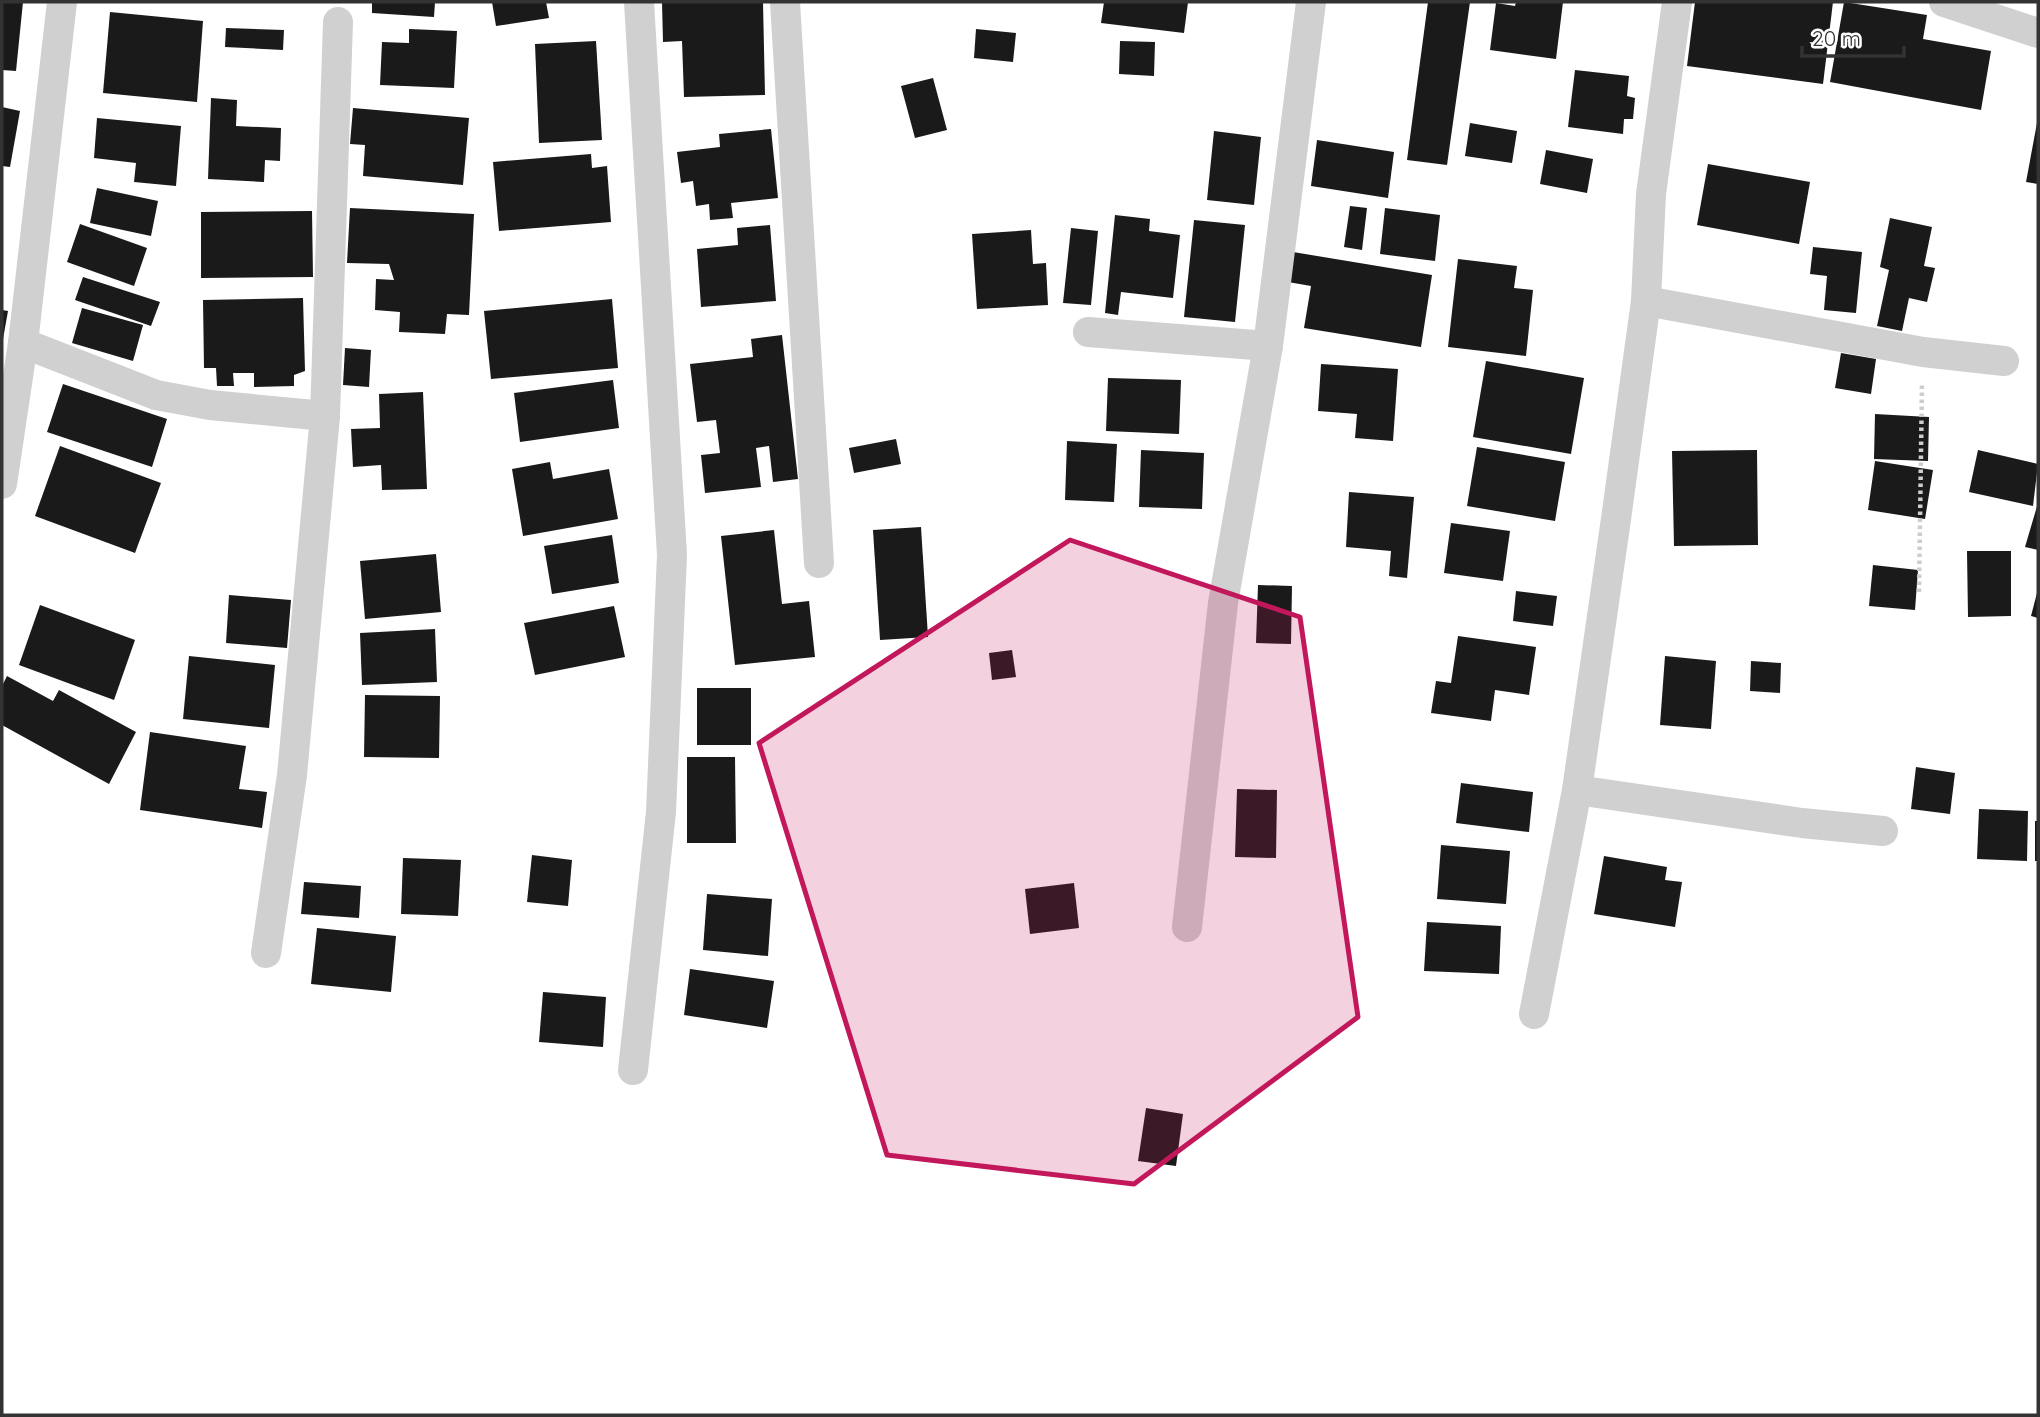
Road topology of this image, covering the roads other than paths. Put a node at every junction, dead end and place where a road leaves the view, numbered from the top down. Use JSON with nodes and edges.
{"nodes":[{"id":1,"x":62,"y":2,"type":"edge"},
{"id":2,"x":639,"y":2,"type":"edge"},
{"id":3,"x":785,"y":2,"type":"edge"},
{"id":4,"x":1311,"y":2,"type":"edge"},
{"id":5,"x":1677,"y":2,"type":"edge"},
{"id":6,"x":1944,"y":2,"type":"edge"},
{"id":7,"x":338,"y":22,"type":"dead end"},
{"id":8,"x":2038,"y":33,"type":"edge"},
{"id":9,"x":1646,"y":301,"type":"junction"},
{"id":10,"x":1088,"y":332,"type":"dead end"},
{"id":11,"x":23,"y":343,"type":"junction"},
{"id":12,"x":1268,"y":346,"type":"junction"},
{"id":13,"x":2004,"y":361,"type":"dead end"},
{"id":14,"x":325,"y":416,"type":"junction"},
{"id":15,"x":2,"y":484,"type":"edge"},
{"id":16,"x":819,"y":564,"type":"dead end"},
{"id":17,"x":1577,"y":790,"type":"junction"},
{"id":18,"x":1883,"y":831,"type":"dead end"},
{"id":19,"x":1187,"y":927,"type":"dead end"},
{"id":20,"x":266,"y":953,"type":"dead end"},
{"id":21,"x":1534,"y":1014,"type":"dead end"},
{"id":22,"x":633,"y":1070,"type":"dead end"}],
"edges":[{"from":1,"to":11,"type":"street"},
{"from":2,"to":22,"type":"street"},
{"from":3,"to":16,"type":"street"},
{"from":4,"to":12,"type":"street"},
{"from":5,"to":9,"type":"street"},
{"from":6,"to":8,"type":"street"},
{"from":7,"to":14,"type":"street"},
{"from":9,"to":13,"type":"street"},
{"from":9,"to":17,"type":"street"},
{"from":10,"to":12,"type":"street"},
{"from":11,"to":14,"type":"street"},
{"from":11,"to":15,"type":"street"},
{"from":12,"to":19,"type":"street"},
{"from":14,"to":20,"type":"street"},
{"from":17,"to":18,"type":"street"},
{"from":17,"to":21,"type":"street"}]}
